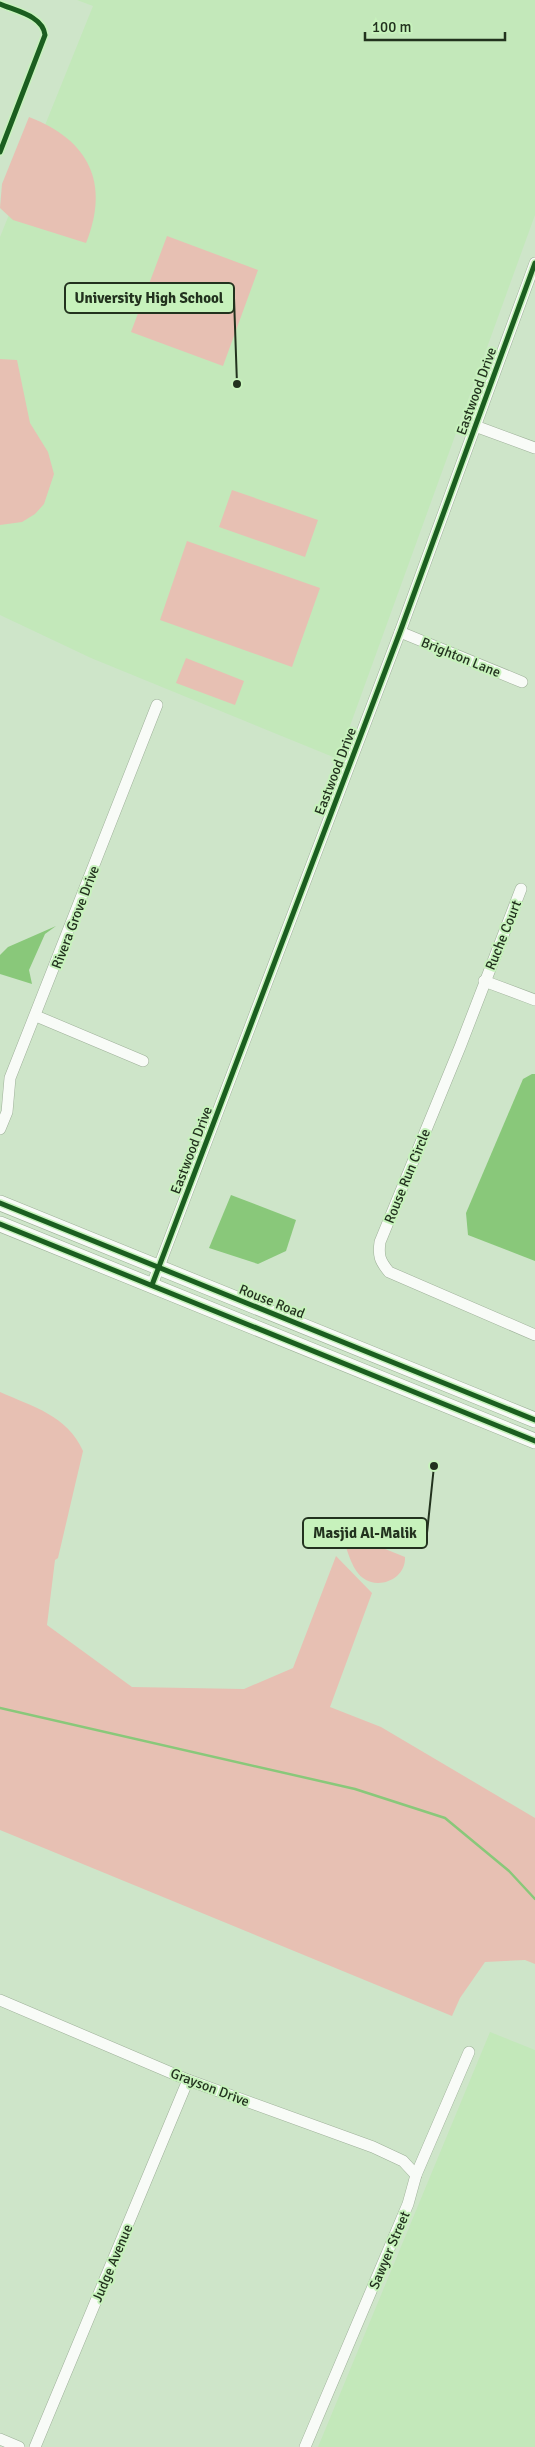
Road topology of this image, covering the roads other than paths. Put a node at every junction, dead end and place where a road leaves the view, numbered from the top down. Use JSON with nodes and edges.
{"nodes":[{"id":1,"x":535,"y":263,"type":"edge"},
{"id":2,"x":475,"y":426,"type":"junction"},
{"id":3,"x":535,"y":448,"type":"edge"},
{"id":4,"x":400,"y":632,"type":"junction"},
{"id":5,"x":522,"y":682,"type":"dead end"},
{"id":6,"x":157,"y":705,"type":"dead end"},
{"id":7,"x":521,"y":889,"type":"dead end"},
{"id":8,"x":484,"y":981,"type":"junction"},
{"id":9,"x":535,"y":1000,"type":"edge"},
{"id":10,"x":36,"y":1016,"type":"junction"},
{"id":11,"x":143,"y":1062,"type":"dead end"},
{"id":12,"x":0,"y":1130,"type":"edge"},
{"id":13,"x":0,"y":1203,"type":"edge"},
{"id":14,"x":0,"y":1224,"type":"edge"},
{"id":15,"x":159,"y":1267,"type":"junction"},
{"id":16,"x":152,"y":1285,"type":"junction"},
{"id":17,"x":535,"y":1335,"type":"edge"},
{"id":18,"x":535,"y":1420,"type":"edge"},
{"id":19,"x":535,"y":1441,"type":"edge"},
{"id":20,"x":0,"y":2000,"type":"edge"},
{"id":21,"x":470,"y":2052,"type":"dead end"},
{"id":22,"x":188,"y":2080,"type":"junction"},
{"id":23,"x":416,"y":2175,"type":"junction"},
{"id":24,"x":0,"y":2439,"type":"edge"},
{"id":25,"x":19,"y":2447,"type":"edge"},
{"id":26,"x":35,"y":2447,"type":"edge"},
{"id":27,"x":304,"y":2447,"type":"edge"}],
"edges":[{"from":1,"to":2,"type":"street","name":"Eastwood Drive"},
{"from":2,"to":3,"type":"street"},
{"from":2,"to":4,"type":"street","name":"Eastwood Drive"},
{"from":4,"to":5,"type":"street","name":"Brighton Lane"},
{"from":4,"to":15,"type":"street","name":"Eastwood Drive"},
{"from":6,"to":10,"type":"street","name":"Rivera Grove Drive"},
{"from":7,"to":8,"type":"street","name":"Ruche Court"},
{"from":8,"to":9,"type":"street"},
{"from":8,"to":17,"type":"street","name":"Rouse Run Circle"},
{"from":10,"to":11,"type":"street"},
{"from":10,"to":12,"type":"street","name":"Rivera Grove Drive"},
{"from":13,"to":15,"type":"street","name":"Rouse Road"},
{"from":14,"to":16,"type":"street"},
{"from":15,"to":16,"type":"street","name":"Eastwood Drive"},
{"from":15,"to":18,"type":"street","name":"Rouse Road"},
{"from":16,"to":19,"type":"street"},
{"from":20,"to":22,"type":"street","name":"Grayson Drive"},
{"from":21,"to":23,"type":"street","name":"Sawyer Street"},
{"from":22,"to":23,"type":"street","name":"Grayson Drive"},
{"from":22,"to":26,"type":"street","name":"Judge Avenue"},
{"from":23,"to":27,"type":"street","name":"Sawyer Street"},
{"from":24,"to":25,"type":"street"}]}
